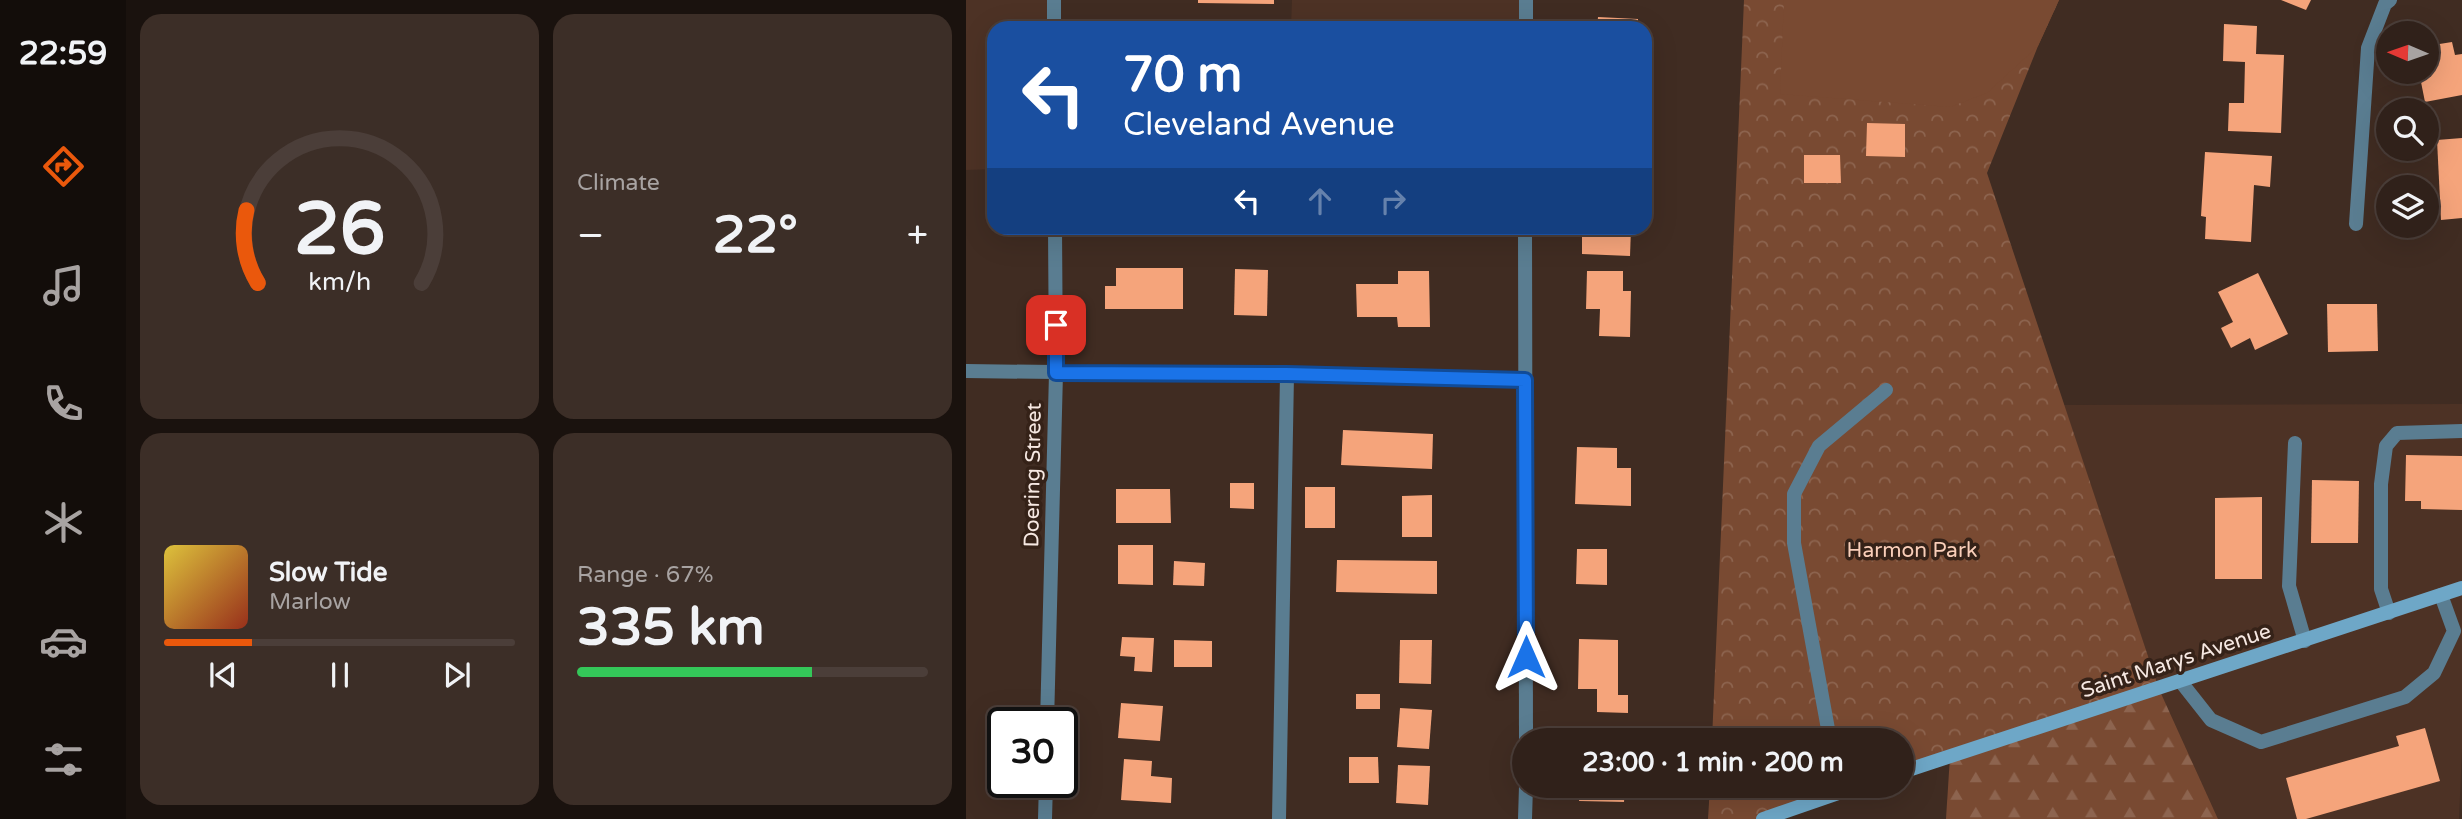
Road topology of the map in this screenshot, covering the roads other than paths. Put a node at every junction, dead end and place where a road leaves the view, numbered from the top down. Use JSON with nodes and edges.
{"nodes":[{"id":1,"x":1054,"y":0,"type":"edge"},
{"id":2,"x":1526,"y":0,"type":"edge"},
{"id":3,"x":2390,"y":0,"type":"edge"},
{"id":4,"x":1054,"y":21,"type":"edge"},
{"id":5,"x":1526,"y":21,"type":"edge"},
{"id":6,"x":2356,"y":224,"type":"dead end"},
{"id":7,"x":1055,"y":235,"type":"edge"},
{"id":8,"x":1525,"y":235,"type":"edge"},
{"id":9,"x":966,"y":371,"type":"edge"},
{"id":10,"x":1056,"y":373,"type":"junction"},
{"id":11,"x":1287,"y":374,"type":"junction"},
{"id":12,"x":1525,"y":380,"type":"junction"},
{"id":13,"x":1886,"y":390,"type":"dead end"},
{"id":14,"x":2462,"y":431,"type":"edge"},
{"id":15,"x":2295,"y":443,"type":"dead end"},
{"id":16,"x":2462,"y":588,"type":"edge"},
{"id":17,"x":2441,"y":595,"type":"junction"},
{"id":18,"x":2389,"y":612,"type":"junction"},
{"id":19,"x":2305,"y":641,"type":"junction"},
{"id":20,"x":2181,"y":682,"type":"junction"},
{"id":21,"x":1048,"y":707,"type":"edge"},
{"id":22,"x":1526,"y":728,"type":"edge"},
{"id":23,"x":1828,"y":728,"type":"edge"},
{"id":24,"x":1914,"y":768,"type":"edge"},
{"id":25,"x":1046,"y":798,"type":"edge"},
{"id":26,"x":1526,"y":798,"type":"edge"},
{"id":27,"x":1816,"y":798,"type":"edge"},
{"id":28,"x":1045,"y":819,"type":"edge"},
{"id":29,"x":1279,"y":819,"type":"edge"},
{"id":30,"x":1525,"y":819,"type":"edge"},
{"id":31,"x":1763,"y":819,"type":"edge"}],
"edges":[{"from":1,"to":4,"type":"street"},
{"from":2,"to":5,"type":"street"},
{"from":3,"to":6,"type":"street"},
{"from":7,"to":10,"type":"street","name":"Doering Street"},
{"from":8,"to":12,"type":"street"},
{"from":9,"to":10,"type":"street"},
{"from":10,"to":11,"type":"street"},
{"from":10,"to":21,"type":"street","name":"Doering Street"},
{"from":11,"to":12,"type":"street"},
{"from":11,"to":29,"type":"street"},
{"from":12,"to":22,"type":"street"},
{"from":13,"to":23,"type":"street"},
{"from":14,"to":18,"type":"street"},
{"from":15,"to":19,"type":"street"},
{"from":16,"to":17,"type":"main road","name":"Saint Marys Avenue"},
{"from":17,"to":18,"type":"main road","name":"Saint Marys Avenue"},
{"from":17,"to":20,"type":"street"},
{"from":18,"to":19,"type":"main road","name":"Saint Marys Avenue"},
{"from":19,"to":20,"type":"main road","name":"Saint Marys Avenue"},
{"from":20,"to":24,"type":"main road","name":"Saint Marys Avenue"},
{"from":25,"to":28,"type":"street"},
{"from":26,"to":30,"type":"street"},
{"from":27,"to":31,"type":"main road"}]}
